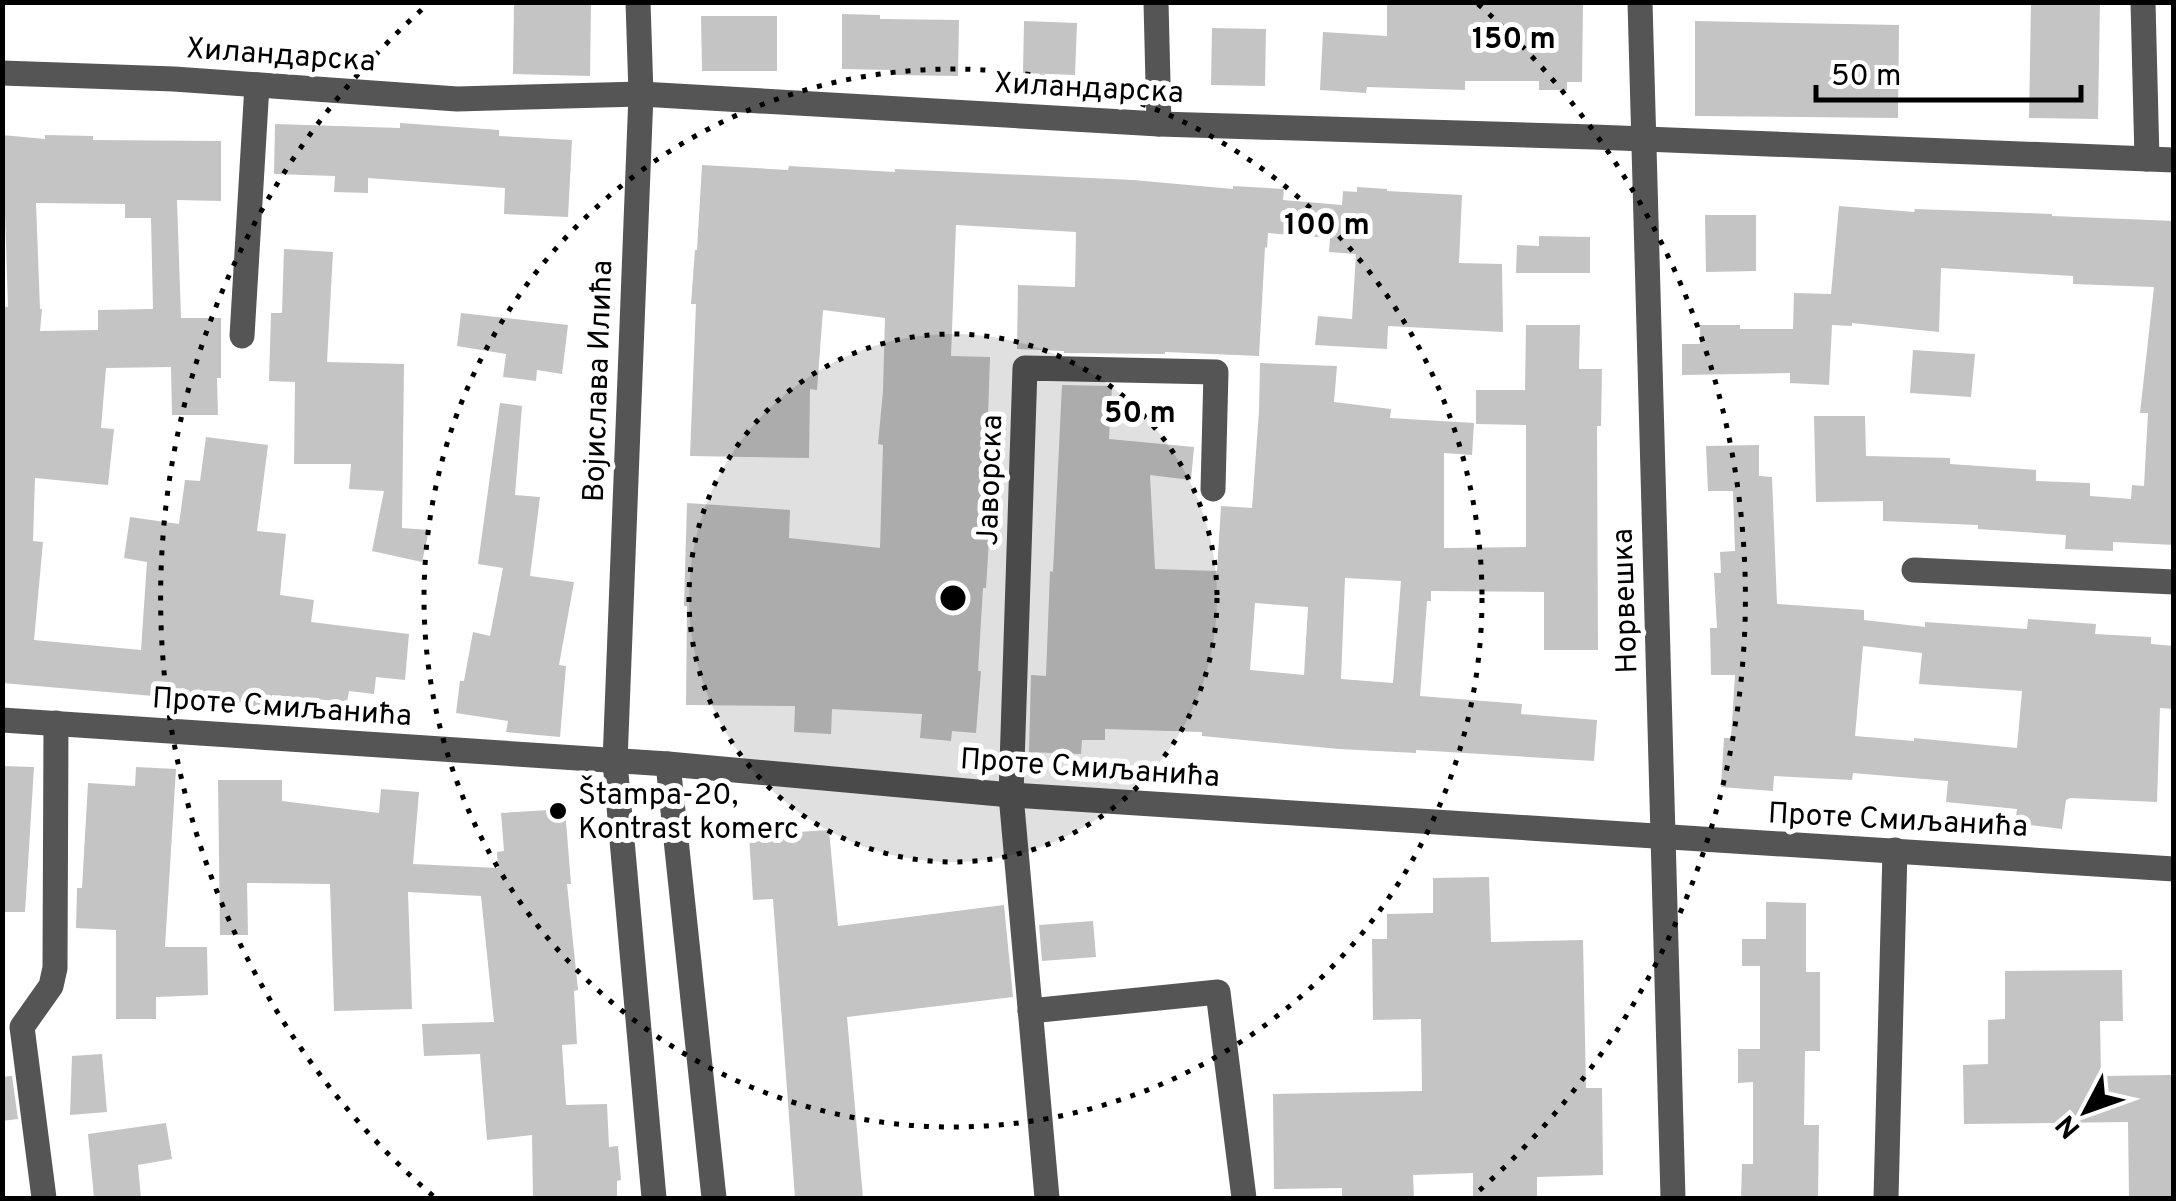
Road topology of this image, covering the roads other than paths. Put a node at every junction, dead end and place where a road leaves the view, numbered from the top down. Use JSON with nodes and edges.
{"nodes":[{"id":1,"x":638,"y":2,"type":"edge"},
{"id":2,"x":1156,"y":2,"type":"edge"},
{"id":3,"x":1640,"y":2,"type":"edge"},
{"id":4,"x":2142,"y":2,"type":"edge"},
{"id":5,"x":2,"y":73,"type":"edge"},
{"id":6,"x":257,"y":85,"type":"junction"},
{"id":7,"x":641,"y":94,"type":"junction"},
{"id":8,"x":1159,"y":124,"type":"junction"},
{"id":9,"x":1643,"y":139,"type":"junction"},
{"id":10,"x":2147,"y":159,"type":"junction"},
{"id":11,"x":2174,"y":160,"type":"edge"},
{"id":12,"x":242,"y":336,"type":"dead end"},
{"id":13,"x":1213,"y":488,"type":"dead end"},
{"id":14,"x":1914,"y":570,"type":"dead end"},
{"id":15,"x":2174,"y":582,"type":"edge"},
{"id":16,"x":2,"y":720,"type":"edge"},
{"id":17,"x":56,"y":723,"type":"junction"},
{"id":18,"x":614,"y":762,"type":"junction"},
{"id":19,"x":668,"y":764,"type":"junction"},
{"id":20,"x":1012,"y":795,"type":"junction"},
{"id":21,"x":1664,"y":838,"type":"junction"},
{"id":22,"x":1895,"y":850,"type":"junction"},
{"id":23,"x":2174,"y":870,"type":"edge"},
{"id":24,"x":1030,"y":1011,"type":"junction"},
{"id":25,"x":12,"y":1028,"type":"edge"},
{"id":26,"x":44,"y":1198,"type":"edge"},
{"id":27,"x":654,"y":1198,"type":"edge"},
{"id":28,"x":714,"y":1198,"type":"edge"},
{"id":29,"x":1047,"y":1198,"type":"edge"},
{"id":30,"x":1244,"y":1198,"type":"edge"},
{"id":31,"x":1673,"y":1198,"type":"edge"},
{"id":32,"x":1886,"y":1198,"type":"edge"}],
"edges":[{"from":1,"to":7,"type":"street","name":"Војислава Илића"},
{"from":2,"to":8,"type":"street"},
{"from":3,"to":9,"type":"street","name":"Норвешка"},
{"from":4,"to":10,"type":"street"},
{"from":5,"to":6,"type":"street","name":"Хиландарска"},
{"from":6,"to":7,"type":"street","name":"Хиландарска"},
{"from":6,"to":12,"type":"street"},
{"from":7,"to":8,"type":"street","name":"Хиландарска"},
{"from":7,"to":18,"type":"street","name":"Војислава Илића"},
{"from":8,"to":9,"type":"street","name":"Хиландарска"},
{"from":9,"to":10,"type":"street","name":"Хиландарска"},
{"from":9,"to":21,"type":"street","name":"Норвешка"},
{"from":10,"to":11,"type":"street","name":"Хиландарска"},
{"from":13,"to":20,"type":"street","name":"Јаворска"},
{"from":14,"to":15,"type":"street"},
{"from":16,"to":17,"type":"street","name":"Проте Смиљанића"},
{"from":17,"to":18,"type":"street","name":"Проте Смиљанића"},
{"from":17,"to":25,"type":"street"},
{"from":18,"to":19,"type":"street","name":"Проте Смиљанића"},
{"from":18,"to":27,"type":"street","name":"Војислава Илића"},
{"from":19,"to":20,"type":"street","name":"Проте Смиљанића"},
{"from":19,"to":28,"type":"street"},
{"from":20,"to":21,"type":"street","name":"Проте Смиљанића"},
{"from":20,"to":24,"type":"street","name":"Јаворска"},
{"from":21,"to":22,"type":"street","name":"Проте Смиљанића"},
{"from":21,"to":31,"type":"street","name":"Норвешка"},
{"from":22,"to":23,"type":"street","name":"Проте Смиљанића"},
{"from":22,"to":32,"type":"street"},
{"from":24,"to":29,"type":"street","name":"Јаворска"},
{"from":24,"to":30,"type":"street"},
{"from":25,"to":26,"type":"street"}]}
